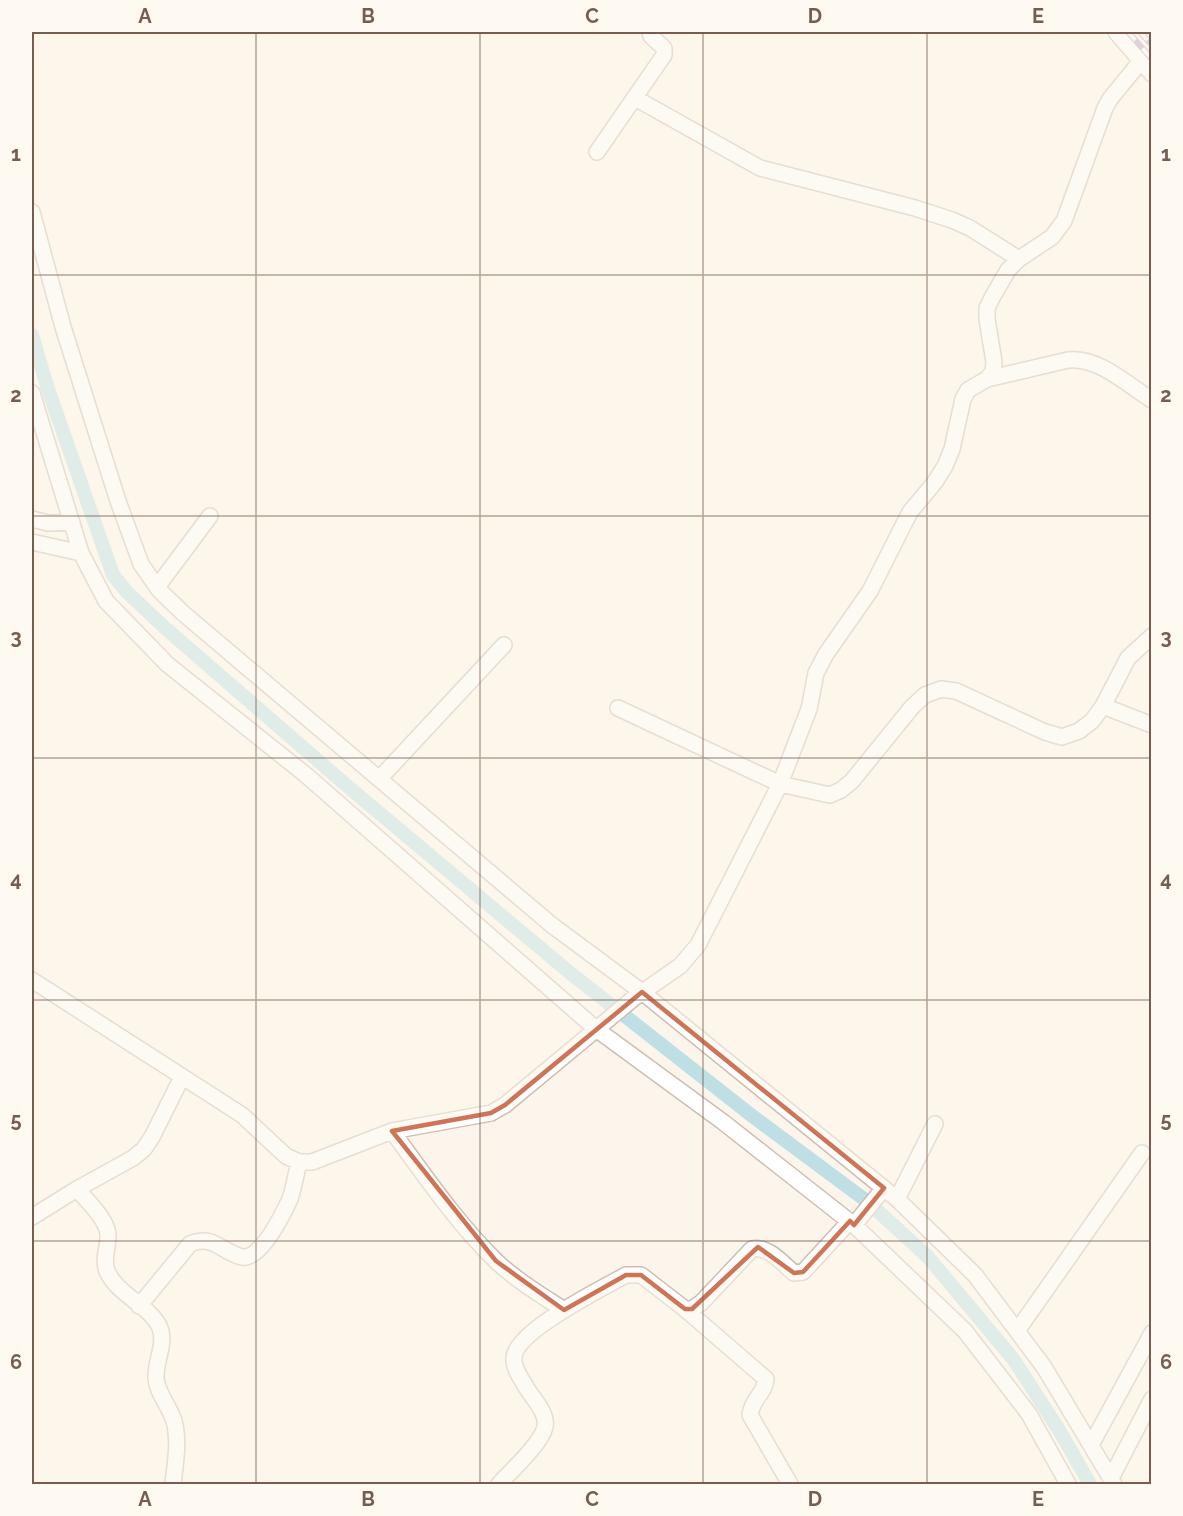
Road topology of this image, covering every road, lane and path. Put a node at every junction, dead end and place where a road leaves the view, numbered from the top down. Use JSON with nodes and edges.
{"nodes":[{"id":1,"x":650,"y":32,"type":"edge"},
{"id":2,"x":1116,"y":32,"type":"edge"},
{"id":3,"x":1141,"y":61,"type":"junction"},
{"id":4,"x":1152,"y":74,"type":"edge"},
{"id":5,"x":636,"y":98,"type":"junction"},
{"id":6,"x":597,"y":152,"type":"dead end"},
{"id":7,"x":32,"y":212,"type":"edge"},
{"id":8,"x":1018,"y":259,"type":"junction"},
{"id":9,"x":987,"y":379,"type":"junction"},
{"id":10,"x":32,"y":393,"type":"edge"},
{"id":11,"x":1152,"y":400,"type":"edge"},
{"id":12,"x":210,"y":516,"type":"dead end"},
{"id":13,"x":32,"y":519,"type":"edge"},
{"id":14,"x":72,"y":522,"type":"junction"},
{"id":15,"x":32,"y":542,"type":"edge"},
{"id":16,"x":81,"y":554,"type":"junction"},
{"id":17,"x":157,"y":587,"type":"junction"},
{"id":18,"x":1152,"y":636,"type":"edge"},
{"id":19,"x":504,"y":645,"type":"dead end"},
{"id":20,"x":1103,"y":706,"type":"junction"},
{"id":21,"x":618,"y":708,"type":"dead end"},
{"id":22,"x":1152,"y":725,"type":"edge"},
{"id":23,"x":380,"y":778,"type":"junction"},
{"id":24,"x":780,"y":784,"type":"junction"},
{"id":25,"x":32,"y":983,"type":"edge"},
{"id":26,"x":638,"y":995,"type":"junction"},
{"id":27,"x":600,"y":1026,"type":"junction"},
{"id":28,"x":182,"y":1077,"type":"junction"},
{"id":29,"x":935,"y":1124,"type":"dead end"},
{"id":30,"x":392,"y":1131,"type":"junction"},
{"id":31,"x":1142,"y":1154,"type":"dead end"},
{"id":32,"x":299,"y":1162,"type":"junction"},
{"id":33,"x":77,"y":1189,"type":"junction"},
{"id":34,"x":881,"y":1191,"type":"junction"},
{"id":35,"x":897,"y":1199,"type":"junction"},
{"id":36,"x":32,"y":1217,"type":"edge"},
{"id":37,"x":855,"y":1221,"type":"junction"},
{"id":38,"x":140,"y":1306,"type":"junction"},
{"id":39,"x":685,"y":1309,"type":"junction"},
{"id":40,"x":564,"y":1310,"type":"junction"},
{"id":41,"x":1017,"y":1331,"type":"junction"},
{"id":42,"x":1152,"y":1333,"type":"edge"},
{"id":43,"x":1152,"y":1399,"type":"edge"},
{"id":44,"x":1091,"y":1445,"type":"junction"},
{"id":45,"x":1113,"y":1481,"type":"edge"},
{"id":46,"x":173,"y":1485,"type":"edge"},
{"id":47,"x":499,"y":1485,"type":"edge"},
{"id":48,"x":790,"y":1485,"type":"edge"},
{"id":49,"x":1068,"y":1485,"type":"edge"}],
"edges":[{"from":1,"to":5,"type":"street"},
{"from":2,"to":3,"type":"street"},
{"from":3,"to":4,"type":"street"},
{"from":3,"to":8,"type":"street"},
{"from":5,"to":6,"type":"street"},
{"from":5,"to":8,"type":"street"},
{"from":7,"to":17,"type":"street"},
{"from":8,"to":9,"type":"street"},
{"from":9,"to":11,"type":"street"},
{"from":9,"to":24,"type":"street"},
{"from":10,"to":14,"type":"street"},
{"from":12,"to":17,"type":"street"},
{"from":13,"to":14,"type":"street"},
{"from":14,"to":16,"type":"street"},
{"from":15,"to":16,"type":"street"},
{"from":16,"to":27,"type":"street"},
{"from":17,"to":23,"type":"street"},
{"from":18,"to":20,"type":"street"},
{"from":19,"to":23,"type":"street"},
{"from":20,"to":22,"type":"street"},
{"from":20,"to":24,"type":"street"},
{"from":21,"to":24,"type":"street"},
{"from":23,"to":26,"type":"street"},
{"from":24,"to":26,"type":"street"},
{"from":25,"to":28,"type":"street"},
{"from":26,"to":27,"type":"street"},
{"from":26,"to":34,"type":"street"},
{"from":27,"to":30,"type":"street"},
{"from":27,"to":37,"type":"street"},
{"from":28,"to":32,"type":"street"},
{"from":28,"to":33,"type":"street"},
{"from":29,"to":35,"type":"street"},
{"from":30,"to":32,"type":"street"},
{"from":30,"to":40,"type":"street"},
{"from":31,"to":41,"type":"street"},
{"from":32,"to":38,"type":"street"},
{"from":33,"to":36,"type":"street"},
{"from":33,"to":38,"type":"street"},
{"from":34,"to":35,"type":"street"},
{"from":34,"to":37,"type":"street"},
{"from":35,"to":41,"type":"street"},
{"from":37,"to":39,"type":"street"},
{"from":37,"to":49,"type":"street"},
{"from":38,"to":46,"type":"street"},
{"from":39,"to":40,"type":"street"},
{"from":39,"to":48,"type":"street"},
{"from":40,"to":47,"type":"street"},
{"from":41,"to":44,"type":"street"},
{"from":42,"to":44,"type":"street"},
{"from":43,"to":45,"type":"street"},
{"from":44,"to":45,"type":"street"}]}
